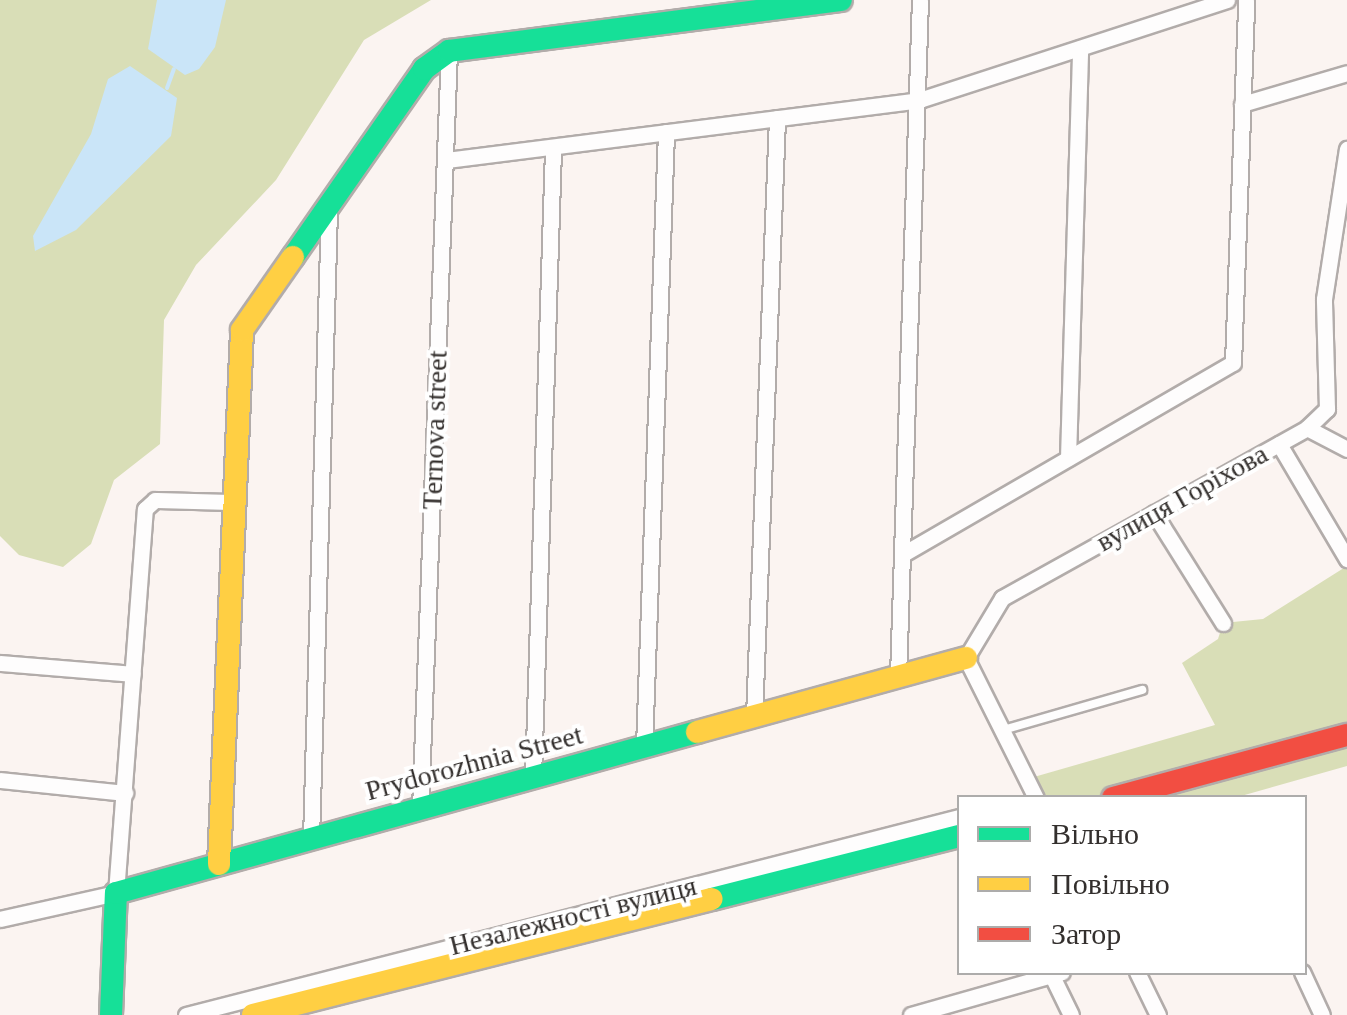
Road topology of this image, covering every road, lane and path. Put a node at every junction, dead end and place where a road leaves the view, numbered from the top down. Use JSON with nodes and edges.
{"nodes":[{"id":1,"x":841,"y":0,"type":"edge"},
{"id":2,"x":920,"y":0,"type":"edge"},
{"id":3,"x":1246,"y":0,"type":"edge"},
{"id":4,"x":1219,"y":1,"type":"edge"},
{"id":5,"x":1080,"y":48,"type":"junction"},
{"id":6,"x":449,"y":51,"type":"junction"},
{"id":7,"x":1347,"y":73,"type":"edge"},
{"id":8,"x":919,"y":100,"type":"junction"},
{"id":9,"x":1242,"y":104,"type":"junction"},
{"id":10,"x":777,"y":118,"type":"junction"},
{"id":11,"x":666,"y":132,"type":"junction"},
{"id":12,"x":553,"y":146,"type":"junction"},
{"id":13,"x":1347,"y":149,"type":"edge"},
{"id":14,"x":446,"y":160,"type":"junction"},
{"id":15,"x":329,"y":212,"type":"junction"},
{"id":16,"x":1307,"y":428,"type":"junction"},
{"id":17,"x":1279,"y":444,"type":"junction"},
{"id":18,"x":1347,"y":448,"type":"edge"},
{"id":19,"x":1068,"y":458,"type":"junction"},
{"id":20,"x":232,"y":502,"type":"junction"},
{"id":21,"x":1154,"y":513,"type":"junction"},
{"id":22,"x":902,"y":554,"type":"junction"},
{"id":23,"x":1347,"y":559,"type":"edge"},
{"id":24,"x":1223,"y":623,"type":"dead end"},
{"id":25,"x":966,"y":658,"type":"junction"},
{"id":26,"x":0,"y":663,"type":"edge"},
{"id":27,"x":133,"y":674,"type":"junction"},
{"id":28,"x":898,"y":677,"type":"junction"},
{"id":29,"x":1142,"y":690,"type":"dead end"},
{"id":30,"x":754,"y":717,"type":"junction"},
{"id":31,"x":1004,"y":730,"type":"junction"},
{"id":32,"x":1347,"y":735,"type":"edge"},
{"id":33,"x":644,"y":747,"type":"junction"},
{"id":34,"x":533,"y":778,"type":"junction"},
{"id":35,"x":0,"y":780,"type":"edge"},
{"id":36,"x":125,"y":792,"type":"junction"},
{"id":37,"x":1035,"y":795,"type":"edge"},
{"id":38,"x":1124,"y":795,"type":"edge"},
{"id":39,"x":420,"y":809,"type":"junction"},
{"id":40,"x":957,"y":818,"type":"edge"},
{"id":41,"x":957,"y":837,"type":"edge"},
{"id":42,"x":311,"y":839,"type":"junction"},
{"id":43,"x":219,"y":864,"type":"junction"},
{"id":44,"x":116,"y":892,"type":"junction"},
{"id":45,"x":0,"y":919,"type":"edge"},
{"id":46,"x":1054,"y":975,"type":"edge"},
{"id":47,"x":1057,"y":975,"type":"edge"},
{"id":48,"x":1138,"y":975,"type":"edge"},
{"id":49,"x":1303,"y":975,"type":"edge"},
{"id":50,"x":948,"y":1010,"type":"edge"},
{"id":51,"x":111,"y":1015,"type":"edge"},
{"id":52,"x":186,"y":1015,"type":"edge"},
{"id":53,"x":253,"y":1015,"type":"edge"},
{"id":54,"x":911,"y":1015,"type":"edge"},
{"id":55,"x":1071,"y":1015,"type":"edge"},
{"id":56,"x":1158,"y":1015,"type":"edge"},
{"id":57,"x":1322,"y":1015,"type":"edge"}],
"edges":[{"from":1,"to":6,"type":"street"},
{"from":2,"to":8,"type":"street"},
{"from":3,"to":9,"type":"street"},
{"from":4,"to":5,"type":"street"},
{"from":5,"to":8,"type":"street"},
{"from":5,"to":19,"type":"street"},
{"from":6,"to":14,"type":"street","name":"Ternova street"},
{"from":6,"to":15,"type":"street"},
{"from":7,"to":9,"type":"street"},
{"from":8,"to":10,"type":"street"},
{"from":8,"to":22,"type":"street"},
{"from":9,"to":19,"type":"street"},
{"from":10,"to":11,"type":"street"},
{"from":10,"to":30,"type":"street"},
{"from":11,"to":12,"type":"street"},
{"from":11,"to":33,"type":"street"},
{"from":12,"to":14,"type":"street"},
{"from":12,"to":34,"type":"street"},
{"from":13,"to":16,"type":"street"},
{"from":14,"to":39,"type":"street","name":"Ternova street"},
{"from":15,"to":20,"type":"street"},
{"from":15,"to":42,"type":"street"},
{"from":16,"to":17,"type":"street","name":"вулиця Горіхова"},
{"from":16,"to":18,"type":"street"},
{"from":17,"to":21,"type":"street","name":"вулиця Горіхова"},
{"from":17,"to":23,"type":"street"},
{"from":19,"to":22,"type":"street"},
{"from":20,"to":27,"type":"street"},
{"from":20,"to":43,"type":"street"},
{"from":21,"to":24,"type":"street"},
{"from":21,"to":25,"type":"street","name":"вулиця Горіхова"},
{"from":22,"to":28,"type":"street"},
{"from":25,"to":28,"type":"street","name":"Prydorozhnia Street"},
{"from":25,"to":31,"type":"street"},
{"from":26,"to":27,"type":"street"},
{"from":27,"to":36,"type":"street"},
{"from":28,"to":30,"type":"street","name":"Prydorozhnia Street"},
{"from":29,"to":31,"type":"lane"},
{"from":30,"to":33,"type":"street","name":"Prydorozhnia Street"},
{"from":31,"to":37,"type":"street"},
{"from":32,"to":38,"type":"street"},
{"from":33,"to":34,"type":"street","name":"Prydorozhnia Street"},
{"from":34,"to":39,"type":"street","name":"Prydorozhnia Street"},
{"from":35,"to":36,"type":"street"},
{"from":36,"to":44,"type":"street"},
{"from":39,"to":42,"type":"street","name":"Prydorozhnia Street"},
{"from":40,"to":52,"type":"street","name":"Незалежності вулиця"},
{"from":41,"to":53,"type":"street"},
{"from":42,"to":43,"type":"street","name":"Prydorozhnia Street"},
{"from":43,"to":44,"type":"street","name":"Prydorozhnia Street"},
{"from":44,"to":45,"type":"street"},
{"from":44,"to":51,"type":"street"},
{"from":46,"to":50,"type":"street"},
{"from":47,"to":55,"type":"street"},
{"from":48,"to":56,"type":"street"},
{"from":49,"to":57,"type":"street"},
{"from":50,"to":54,"type":"street"}]}
